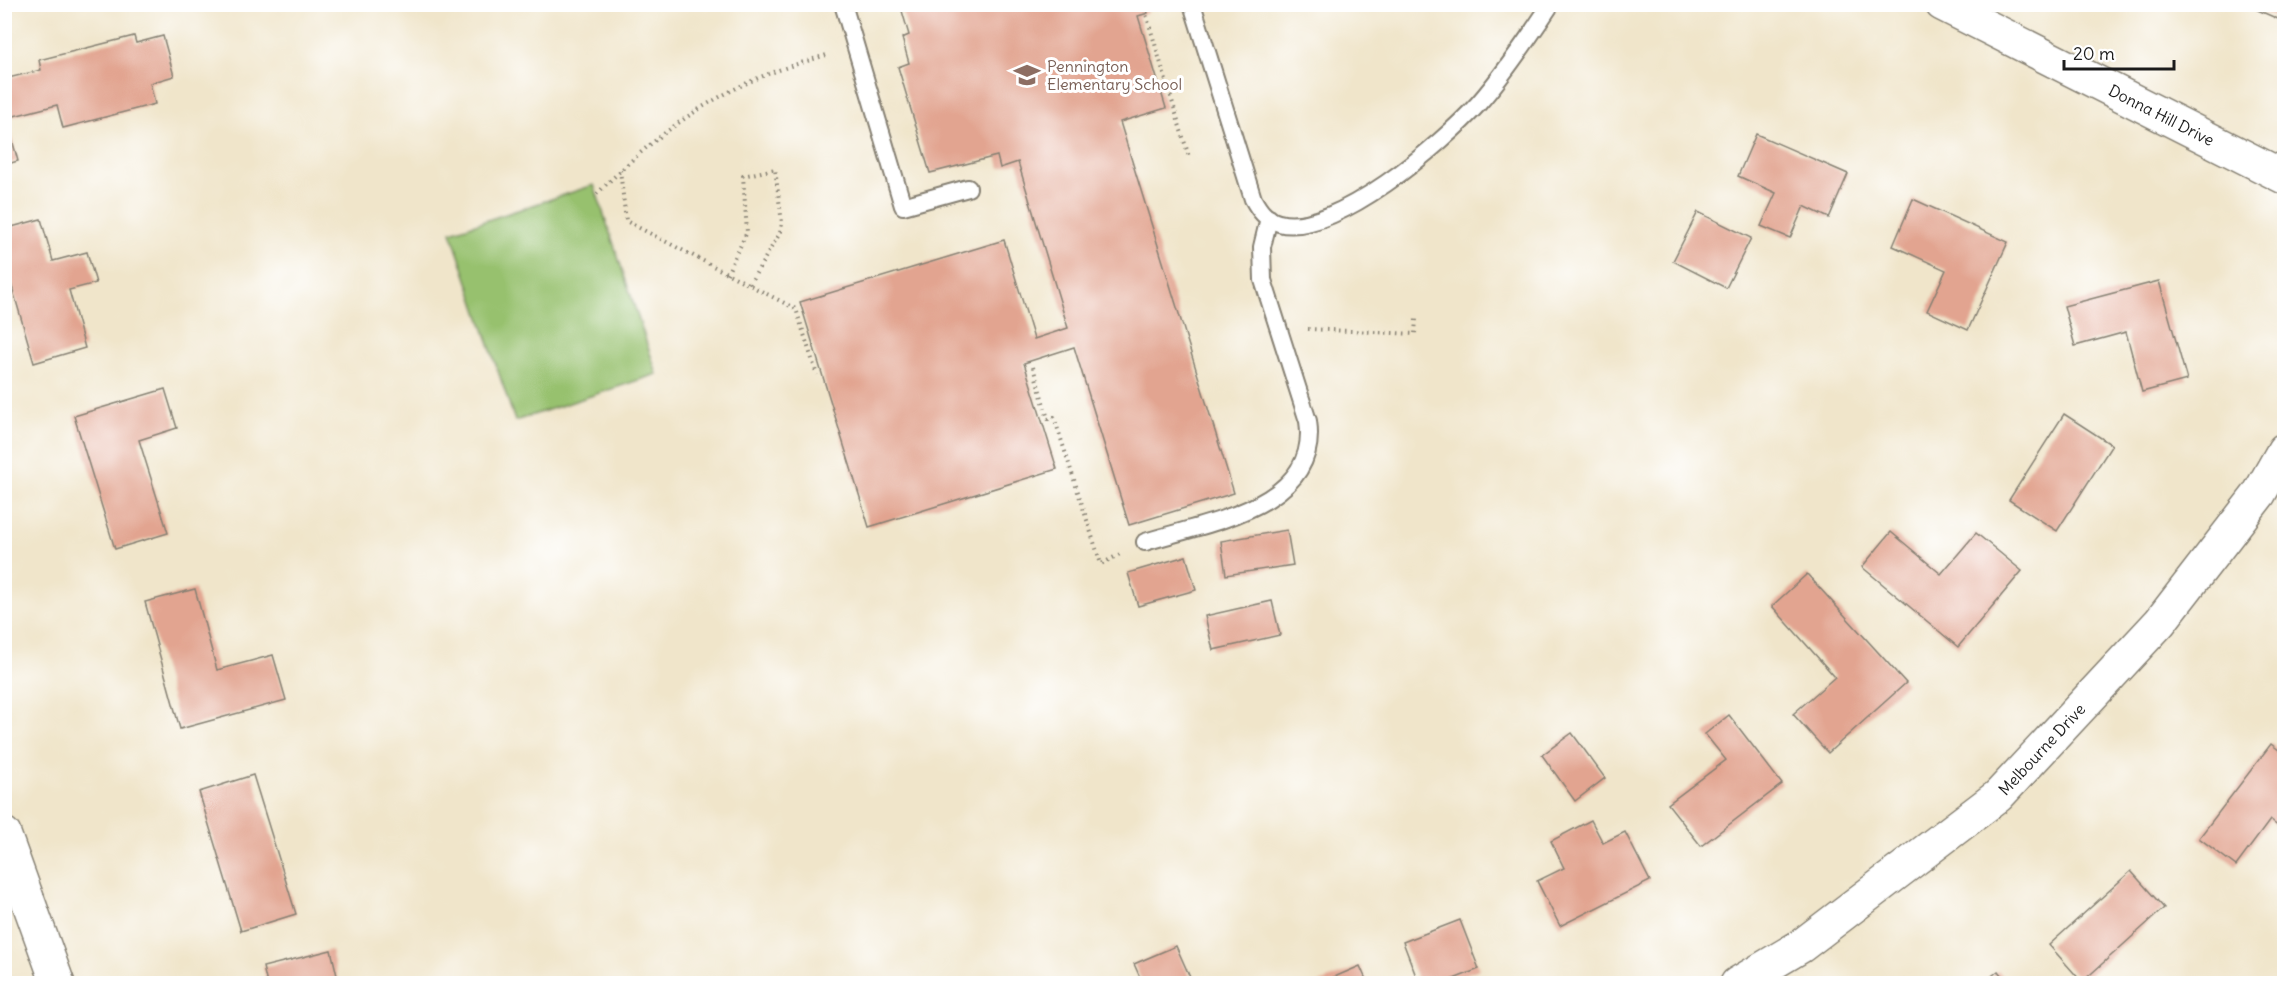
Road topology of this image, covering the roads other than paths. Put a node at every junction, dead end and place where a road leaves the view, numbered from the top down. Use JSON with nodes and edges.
{"nodes":[{"id":1,"x":843,"y":4,"type":"edge"},
{"id":2,"x":1192,"y":4,"type":"edge"},
{"id":3,"x":1551,"y":4,"type":"edge"},
{"id":4,"x":1942,"y":4,"type":"edge"},
{"id":5,"x":2284,"y":177,"type":"edge"},
{"id":6,"x":968,"y":188,"type":"dead end"},
{"id":7,"x":1269,"y":219,"type":"junction"},
{"id":8,"x":2284,"y":450,"type":"edge"},
{"id":9,"x":1144,"y":542,"type":"road end"},
{"id":10,"x":4,"y":834,"type":"edge"},
{"id":11,"x":58,"y":984,"type":"edge"},
{"id":12,"x":1737,"y":984,"type":"edge"}],
"edges":[{"from":1,"to":6,"type":"lane"},
{"from":2,"to":7,"type":"lane"},
{"from":3,"to":7,"type":"lane"},
{"from":4,"to":5,"type":"street","name":"Donna Hill Drive"},
{"from":7,"to":9,"type":"lane"},
{"from":8,"to":12,"type":"street","name":"Melbourne Drive"},
{"from":10,"to":11,"type":"street"}]}
